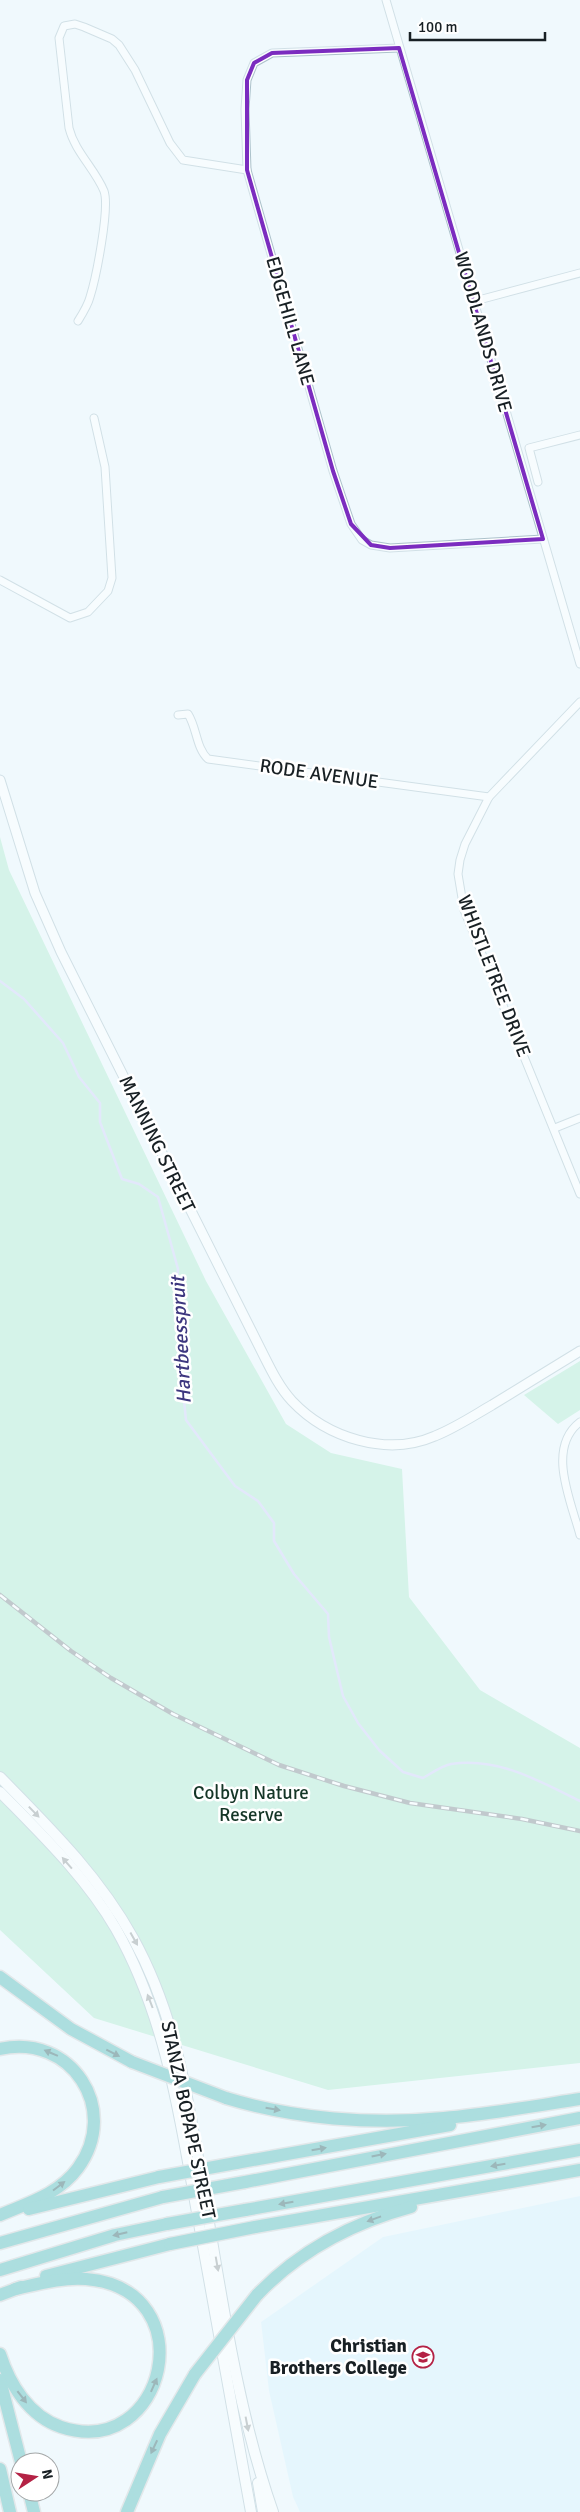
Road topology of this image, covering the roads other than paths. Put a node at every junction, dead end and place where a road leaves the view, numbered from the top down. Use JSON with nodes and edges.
{"nodes":[{"id":1,"x":386,"y":0,"type":"edge"},
{"id":2,"x":400,"y":48,"type":"junction"},
{"id":3,"x":247,"y":170,"type":"junction"},
{"id":4,"x":580,"y":272,"type":"edge"},
{"id":5,"x":475,"y":301,"type":"junction"},
{"id":6,"x":78,"y":321,"type":"dead end"},
{"id":7,"x":94,"y":418,"type":"dead end"},
{"id":8,"x":580,"y":435,"type":"edge"},
{"id":9,"x":538,"y":482,"type":"dead end"},
{"id":10,"x":543,"y":539,"type":"junction"},
{"id":11,"x":0,"y":580,"type":"edge"},
{"id":12,"x":580,"y":664,"type":"edge"},
{"id":13,"x":580,"y":702,"type":"edge"},
{"id":14,"x":178,"y":715,"type":"dead end"},
{"id":15,"x":0,"y":780,"type":"edge"},
{"id":16,"x":489,"y":797,"type":"junction"},
{"id":17,"x":580,"y":1118,"type":"edge"},
{"id":18,"x":555,"y":1128,"type":"junction"},
{"id":19,"x":580,"y":1194,"type":"edge"},
{"id":20,"x":580,"y":1351,"type":"edge"},
{"id":21,"x":580,"y":1422,"type":"edge"},
{"id":22,"x":580,"y":1535,"type":"edge"},
{"id":23,"x":0,"y":1777,"type":"edge"},
{"id":24,"x":0,"y":1792,"type":"edge"},
{"id":25,"x":0,"y":1977,"type":"edge"},
{"id":26,"x":0,"y":2049,"type":"edge"},
{"id":27,"x":580,"y":2100,"type":"edge"},
{"id":28,"x":580,"y":2118,"type":"edge"},
{"id":29,"x":580,"y":2150,"type":"edge"},
{"id":30,"x":580,"y":2170,"type":"edge"},
{"id":31,"x":540,"y":2177,"type":"junction"},
{"id":32,"x":0,"y":2215,"type":"edge"},
{"id":33,"x":0,"y":2243,"type":"edge"},
{"id":34,"x":0,"y":2270,"type":"edge"},
{"id":35,"x":14,"y":2290,"type":"junction"},
{"id":36,"x":0,"y":2295,"type":"edge"},
{"id":37,"x":0,"y":2354,"type":"edge"},
{"id":38,"x":0,"y":2380,"type":"edge"},
{"id":39,"x":252,"y":2450,"type":"junction"},
{"id":40,"x":18,"y":2452,"type":"edge"},
{"id":41,"x":0,"y":2469,"type":"edge"},
{"id":42,"x":10,"y":2512,"type":"edge"},
{"id":43,"x":127,"y":2512,"type":"edge"},
{"id":44,"x":251,"y":2512,"type":"edge"},
{"id":45,"x":263,"y":2512,"type":"edge"},
{"id":46,"x":273,"y":2512,"type":"edge"}],
"edges":[{"from":1,"to":2,"type":"street","name":"WOODLANDS DRIVE"},
{"from":2,"to":3,"type":"street","name":"EDGEHILL LANE"},
{"from":2,"to":5,"type":"street","name":"WOODLANDS DRIVE"},
{"from":3,"to":6,"type":"street"},
{"from":3,"to":10,"type":"street","name":"EDGEHILL LANE"},
{"from":4,"to":5,"type":"street"},
{"from":5,"to":10,"type":"street","name":"WOODLANDS DRIVE"},
{"from":7,"to":11,"type":"street"},
{"from":8,"to":9,"type":"street"},
{"from":10,"to":12,"type":"street","name":"WOODLANDS DRIVE"},
{"from":13,"to":16,"type":"street","name":"WHISTLETREE DRIVE"},
{"from":14,"to":16,"type":"street","name":"RODE AVENUE"},
{"from":15,"to":20,"type":"street","name":"MANNING STREET"},
{"from":16,"to":18,"type":"street","name":"WHISTLETREE DRIVE"},
{"from":17,"to":18,"type":"street"},
{"from":18,"to":19,"type":"street","name":"WHISTLETREE DRIVE"},
{"from":21,"to":22,"type":"street"},
{"from":23,"to":39,"type":"main road","name":"STANZA BOPAPE STREET","one_way":true},
{"from":44,"to":24,"type":"main road","name":"STANZA BOPAPE STREET","one_way":true},
{"from":25,"to":27,"type":"highway","one_way":true,"bridge":true},
{"from":32,"to":26,"type":"highway","one_way":true},
{"from":32,"to":27,"type":"highway","one_way":true,"bridge":true},
{"from":33,"to":28,"type":"highway","one_way":true,"bridge":true},
{"from":29,"to":34,"type":"highway","one_way":true,"bridge":true},
{"from":30,"to":31,"type":"highway"},
{"from":31,"to":35,"type":"highway","bridge":true},
{"from":31,"to":43,"type":"highway","one_way":true,"bridge":true},
{"from":35,"to":36,"type":"highway"},
{"from":37,"to":35,"type":"highway","one_way":true},
{"from":38,"to":40,"type":"highway"},
{"from":39,"to":45,"type":"main road"},
{"from":39,"to":46,"type":"main road","name":"STANZA BOPAPE STREET"},
{"from":41,"to":42,"type":"highway"}]}
